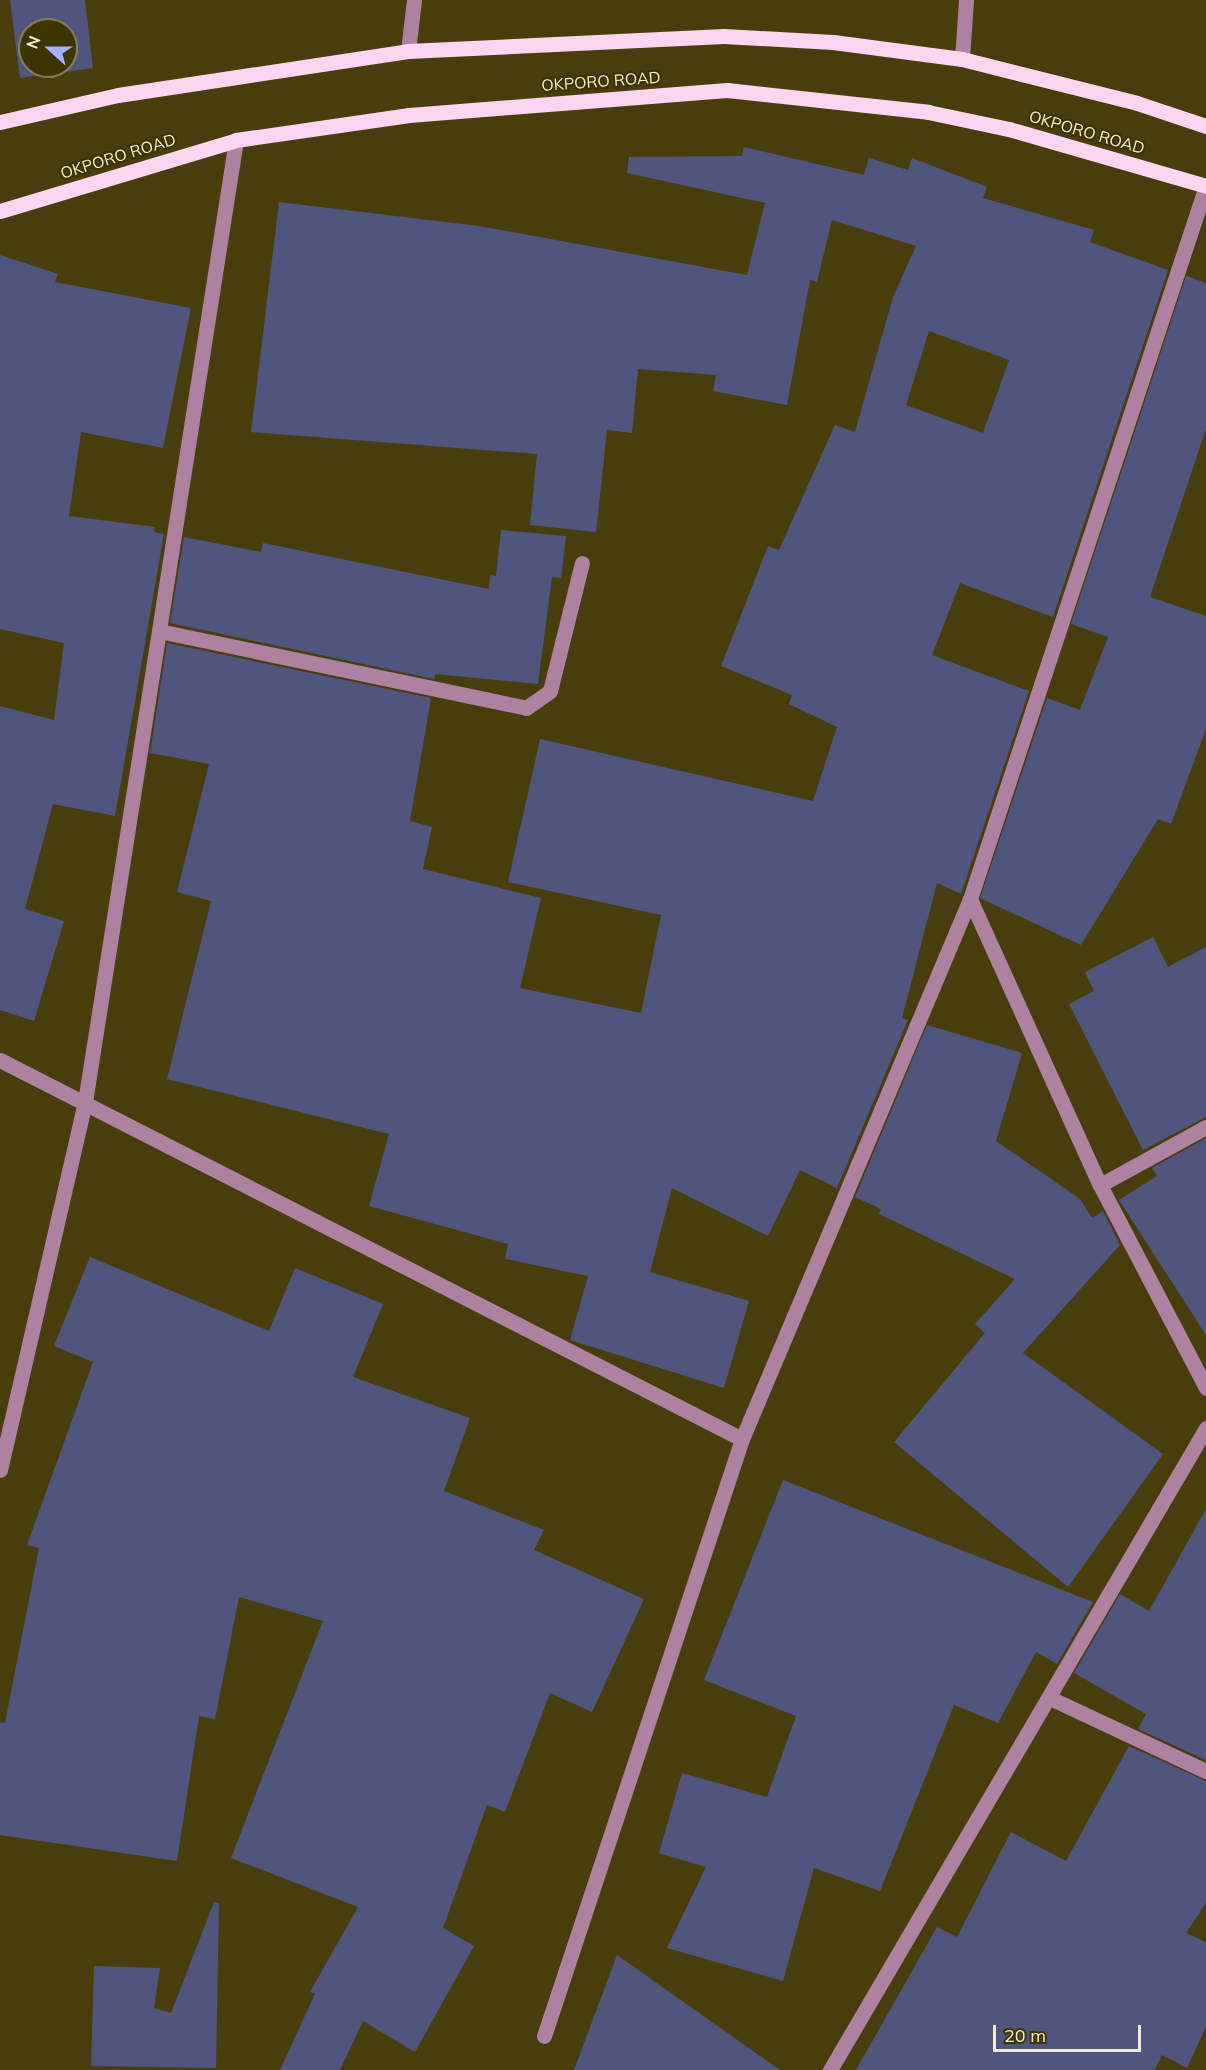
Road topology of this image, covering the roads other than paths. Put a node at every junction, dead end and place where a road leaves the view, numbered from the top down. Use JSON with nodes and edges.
{"nodes":[{"id":1,"x":414,"y":0,"type":"edge"},
{"id":2,"x":966,"y":0,"type":"edge"},
{"id":3,"x":408,"y":51,"type":"junction"},
{"id":4,"x":962,"y":60,"type":"junction"},
{"id":5,"x":0,"y":122,"type":"edge"},
{"id":6,"x":1206,"y":126,"type":"edge"},
{"id":7,"x":236,"y":140,"type":"junction"},
{"id":8,"x":1206,"y":186,"type":"edge"},
{"id":9,"x":0,"y":211,"type":"edge"},
{"id":10,"x":582,"y":562,"type":"dead end"},
{"id":11,"x":159,"y":631,"type":"junction"},
{"id":12,"x":970,"y":900,"type":"junction"},
{"id":13,"x":0,"y":1060,"type":"edge"},
{"id":14,"x":86,"y":1102,"type":"junction"},
{"id":15,"x":1206,"y":1126,"type":"edge"},
{"id":16,"x":1100,"y":1185,"type":"junction"},
{"id":17,"x":1206,"y":1388,"type":"edge"},
{"id":18,"x":1206,"y":1428,"type":"edge"},
{"id":19,"x":742,"y":1439,"type":"junction"},
{"id":20,"x":0,"y":1470,"type":"edge"},
{"id":21,"x":1052,"y":1699,"type":"junction"},
{"id":22,"x":1206,"y":1771,"type":"edge"},
{"id":23,"x":544,"y":2036,"type":"dead end"},
{"id":24,"x":830,"y":2070,"type":"edge"}],
"edges":[{"from":1,"to":3,"type":"street"},
{"from":2,"to":4,"type":"street"},
{"from":3,"to":4,"type":"main road"},
{"from":3,"to":5,"type":"main road"},
{"from":4,"to":6,"type":"main road"},
{"from":7,"to":8,"type":"main road","name":"OKPORO ROAD"},
{"from":7,"to":9,"type":"main road","name":"OKPORO ROAD"},
{"from":7,"to":11,"type":"street"},
{"from":8,"to":12,"type":"street"},
{"from":10,"to":11,"type":"street"},
{"from":11,"to":14,"type":"street"},
{"from":12,"to":16,"type":"street"},
{"from":12,"to":19,"type":"street"},
{"from":13,"to":14,"type":"street"},
{"from":14,"to":19,"type":"street"},
{"from":14,"to":20,"type":"street"},
{"from":15,"to":16,"type":"street"},
{"from":16,"to":17,"type":"street"},
{"from":18,"to":21,"type":"street"},
{"from":19,"to":23,"type":"street"},
{"from":21,"to":22,"type":"street"},
{"from":21,"to":24,"type":"street"}]}
